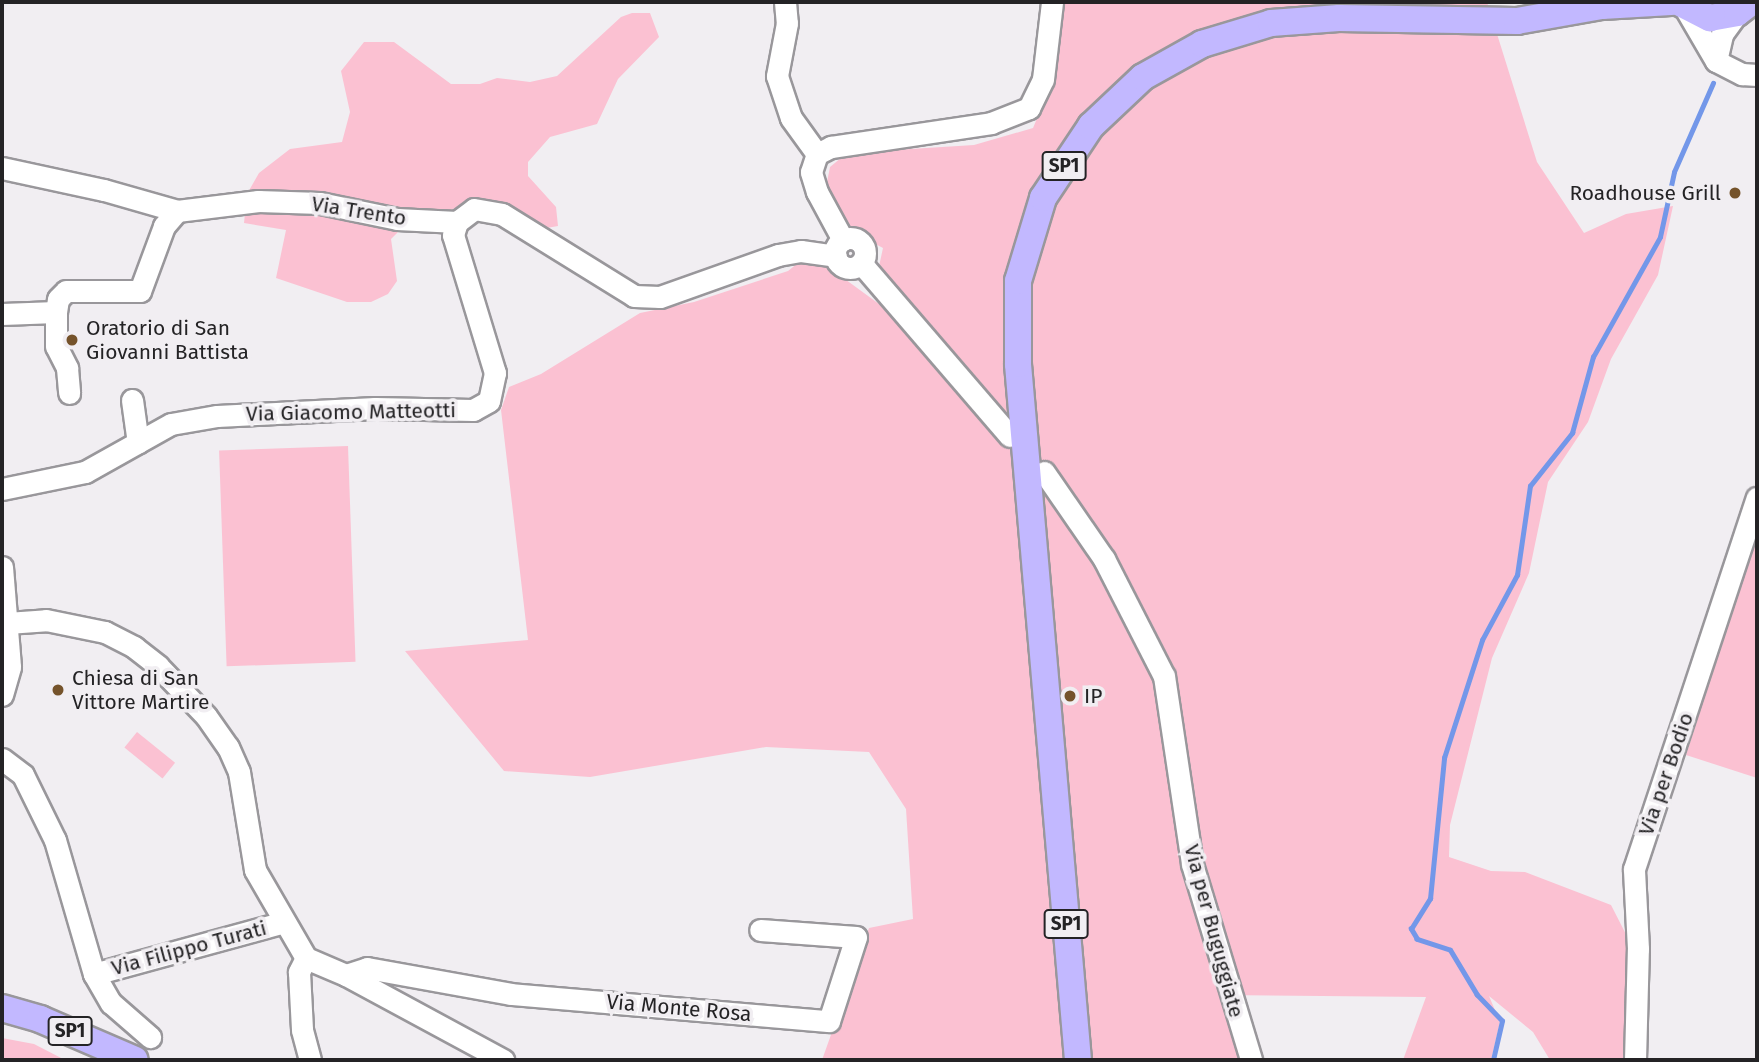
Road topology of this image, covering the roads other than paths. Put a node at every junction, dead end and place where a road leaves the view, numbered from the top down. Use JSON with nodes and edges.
{"nodes":[{"id":1,"x":785,"y":2,"type":"edge"},
{"id":2,"x":1052,"y":2,"type":"edge"},
{"id":3,"x":1560,"y":2,"type":"edge"},
{"id":4,"x":1606,"y":4,"type":"edge"},
{"id":5,"x":1678,"y":4,"type":"edge"},
{"id":6,"x":1748,"y":8,"type":"edge"},
{"id":7,"x":1517,"y":21,"type":"junction"},
{"id":8,"x":1717,"y":61,"type":"junction"},
{"id":9,"x":1757,"y":75,"type":"edge"},
{"id":10,"x":817,"y":155,"type":"junction"},
{"id":11,"x":2,"y":168,"type":"edge"},
{"id":12,"x":177,"y":211,"type":"junction"},
{"id":13,"x":457,"y":222,"type":"junction"},
{"id":14,"x":839,"y":248,"type":"junction"},
{"id":15,"x":57,"y":312,"type":"junction"},
{"id":16,"x":2,"y":314,"type":"edge"},
{"id":17,"x":69,"y":393,"type":"dead end"},
{"id":18,"x":132,"y":400,"type":"dead end"},
{"id":19,"x":1010,"y":436,"type":"dead end"},
{"id":20,"x":138,"y":443,"type":"junction"},
{"id":21,"x":1044,"y":472,"type":"dead end"},
{"id":22,"x":2,"y":489,"type":"edge"},
{"id":23,"x":1757,"y":498,"type":"edge"},
{"id":24,"x":2,"y":567,"type":"edge"},
{"id":25,"x":7,"y":623,"type":"junction"},
{"id":26,"x":2,"y":695,"type":"edge"},
{"id":27,"x":2,"y":759,"type":"edge"},
{"id":28,"x":284,"y":922,"type":"junction"},
{"id":29,"x":760,"y":930,"type":"dead end"},
{"id":30,"x":306,"y":958,"type":"junction"},
{"id":31,"x":94,"y":974,"type":"junction"},
{"id":32,"x":346,"y":975,"type":"junction"},
{"id":33,"x":2,"y":1008,"type":"edge"},
{"id":34,"x":150,"y":1037,"type":"dead end"},
{"id":35,"x":135,"y":1060,"type":"edge"},
{"id":36,"x":310,"y":1060,"type":"edge"},
{"id":37,"x":503,"y":1060,"type":"edge"},
{"id":38,"x":1078,"y":1060,"type":"edge"},
{"id":39,"x":1251,"y":1060,"type":"edge"},
{"id":40,"x":1635,"y":1060,"type":"edge"}],
"edges":[{"from":1,"to":10,"type":"street"},
{"from":2,"to":10,"type":"street"},
{"from":3,"to":7,"type":"main road"},
{"from":4,"to":5,"type":"main road","number":"SP1"},
{"from":4,"to":7,"type":"main road","number":"SP1"},
{"from":5,"to":6,"type":"main road","number":"SP1"},
{"from":5,"to":8,"type":"street"},
{"from":6,"to":8,"type":"street"},
{"from":7,"to":38,"type":"main road","number":"SP1"},
{"from":8,"to":9,"type":"street"},
{"from":10,"to":14,"type":"street"},
{"from":11,"to":12,"type":"street","name":"Via Trento"},
{"from":12,"to":13,"type":"street","name":"Via Trento"},
{"from":12,"to":15,"type":"street"},
{"from":13,"to":14,"type":"street"},
{"from":13,"to":20,"type":"street","name":"Via Giacomo Matteotti"},
{"from":14,"to":19,"type":"street"},
{"from":15,"to":16,"type":"street"},
{"from":15,"to":17,"type":"street"},
{"from":18,"to":20,"type":"street"},
{"from":20,"to":22,"type":"street","name":"Via Giacomo Matteotti"},
{"from":21,"to":39,"type":"street","name":"Via per Buguggiate"},
{"from":23,"to":40,"type":"street","name":"Via per Bodio"},
{"from":24,"to":25,"type":"street"},
{"from":25,"to":26,"type":"street"},
{"from":25,"to":28,"type":"street"},
{"from":27,"to":31,"type":"street"},
{"from":28,"to":30,"type":"street"},
{"from":28,"to":31,"type":"street","name":"Via Filippo Turati"},
{"from":29,"to":32,"type":"street","name":"Via Monte Rosa"},
{"from":30,"to":32,"type":"street"},
{"from":30,"to":36,"type":"street"},
{"from":31,"to":34,"type":"street"},
{"from":32,"to":37,"type":"street"},
{"from":33,"to":35,"type":"main road","number":"SP1"}]}
